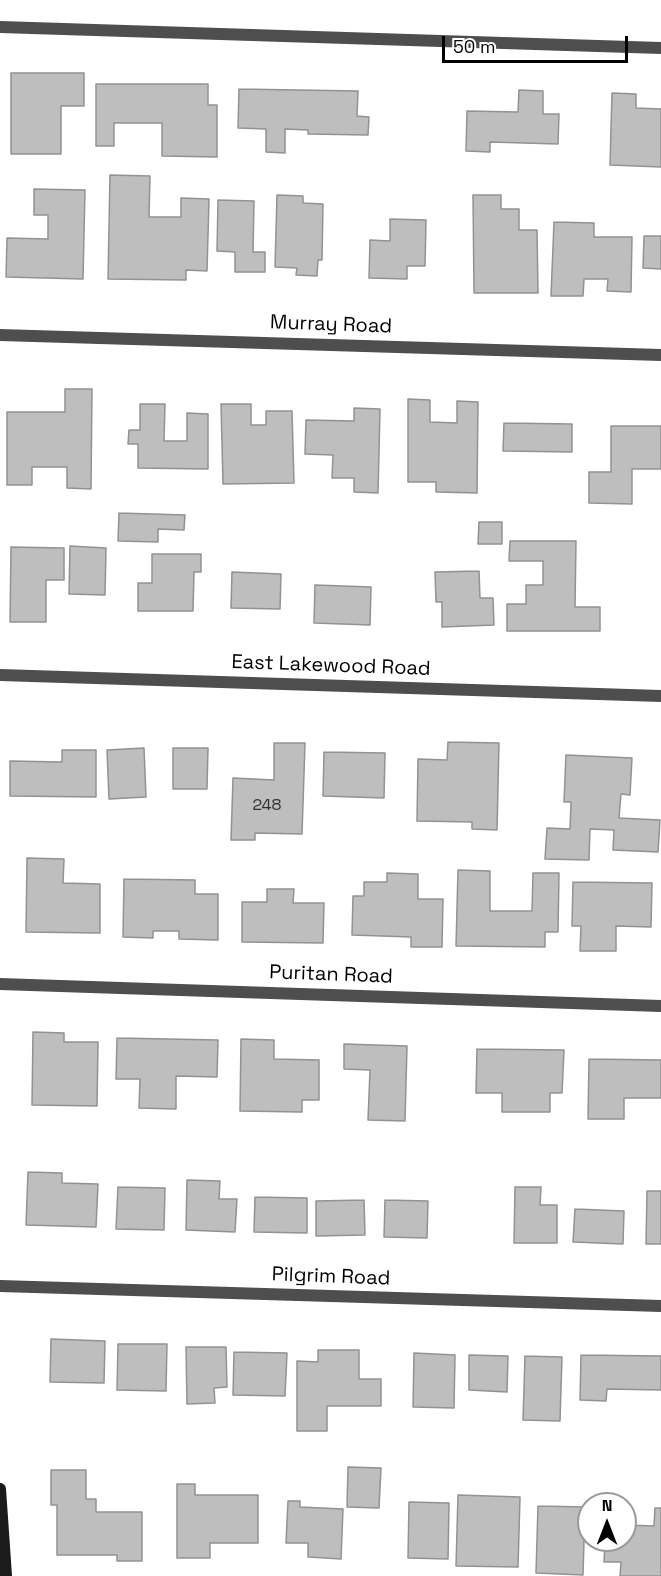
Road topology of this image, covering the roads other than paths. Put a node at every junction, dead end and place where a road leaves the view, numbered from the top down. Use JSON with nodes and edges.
{"nodes":[{"id":1,"x":0,"y":27,"type":"edge"},
{"id":2,"x":661,"y":48,"type":"edge"},
{"id":3,"x":0,"y":334,"type":"edge"},
{"id":4,"x":661,"y":355,"type":"edge"},
{"id":5,"x":0,"y":675,"type":"edge"},
{"id":6,"x":661,"y":696,"type":"edge"},
{"id":7,"x":0,"y":984,"type":"edge"},
{"id":8,"x":661,"y":1006,"type":"edge"},
{"id":9,"x":0,"y":1286,"type":"edge"},
{"id":10,"x":661,"y":1306,"type":"edge"},
{"id":11,"x":0,"y":1490,"type":"edge"},
{"id":12,"x":6,"y":1576,"type":"edge"}],
"edges":[{"from":1,"to":2,"type":"street"},
{"from":3,"to":4,"type":"street","name":"Murray Road"},
{"from":5,"to":6,"type":"street","name":"East Lakewood Road"},
{"from":7,"to":8,"type":"street","name":"Puritan Road"},
{"from":9,"to":10,"type":"street","name":"Pilgrim Road"},
{"from":11,"to":12,"type":"street"}]}
